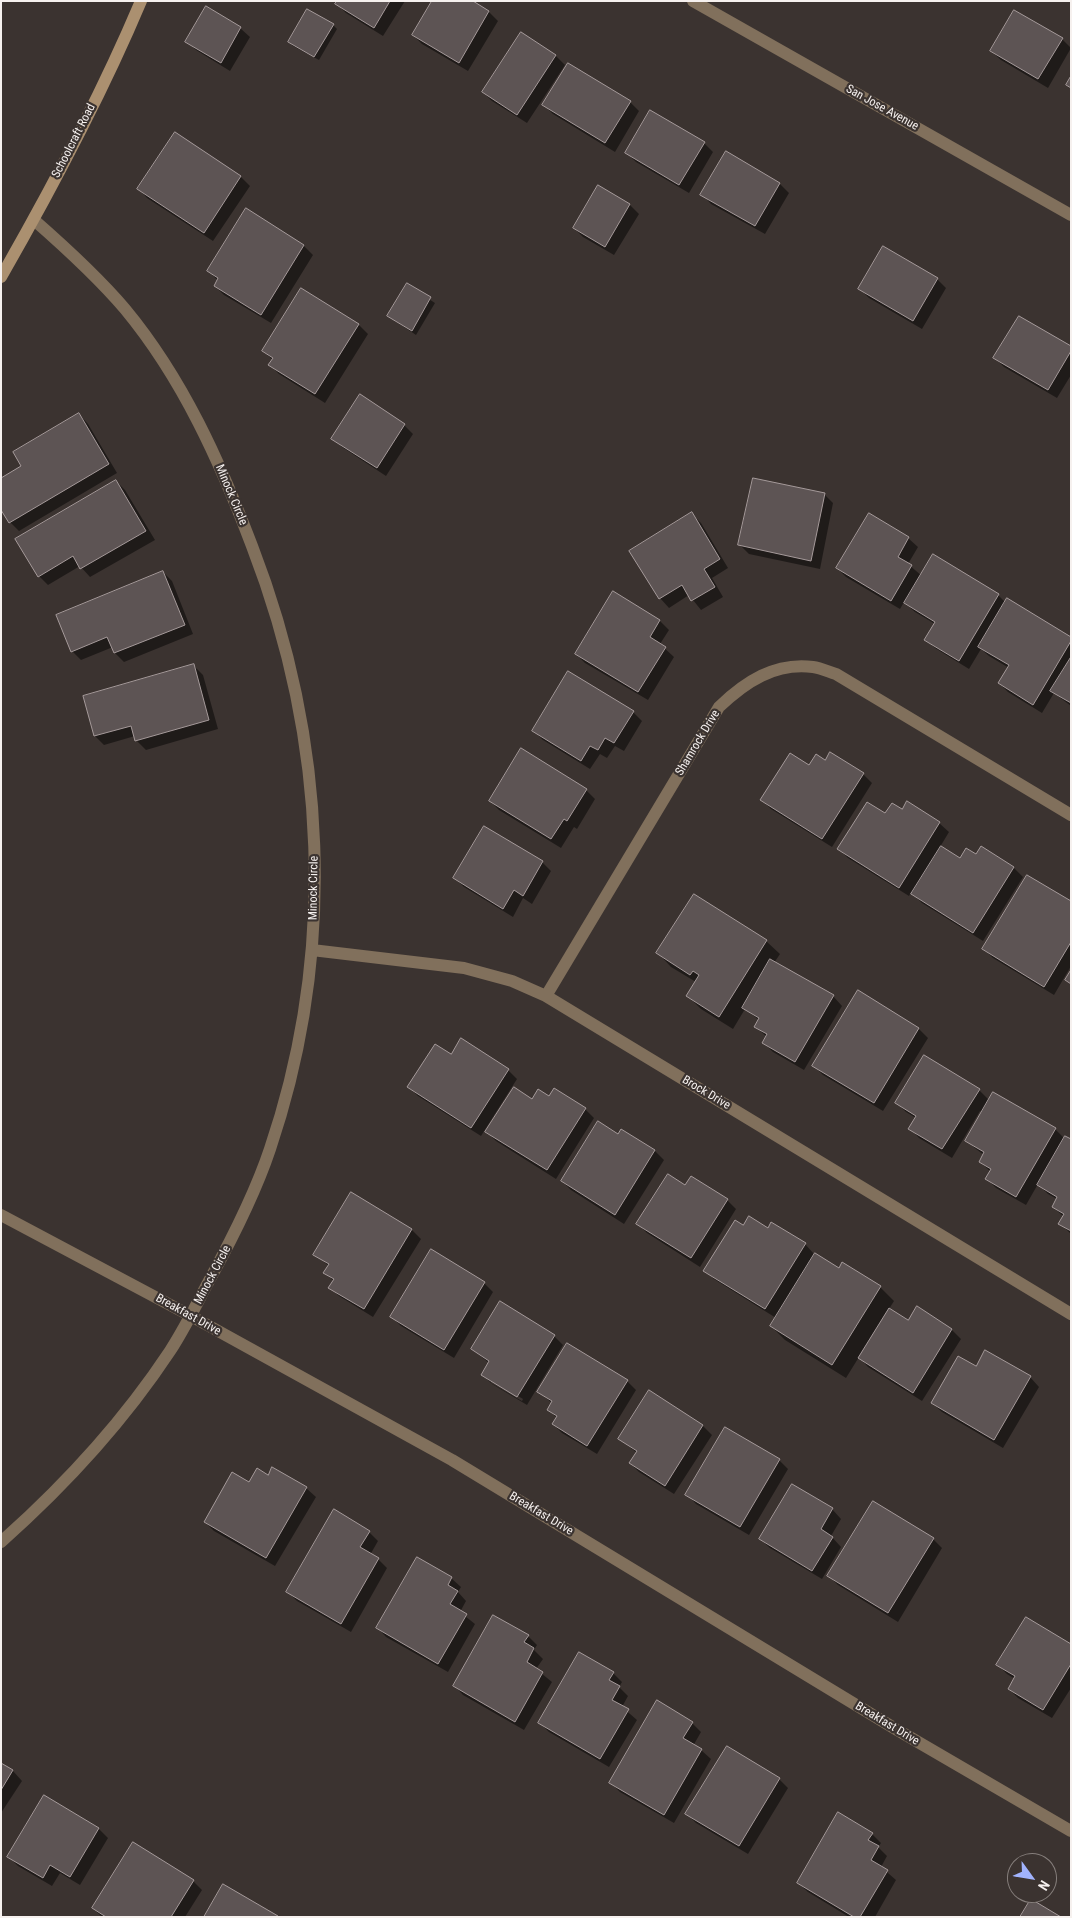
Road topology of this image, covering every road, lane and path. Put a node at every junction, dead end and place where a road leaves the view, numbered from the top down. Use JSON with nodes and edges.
{"nodes":[{"id":1,"x":141,"y":1,"type":"edge"},
{"id":2,"x":693,"y":1,"type":"edge"},
{"id":3,"x":1071,"y":215,"type":"edge"},
{"id":4,"x":34,"y":220,"type":"junction"},
{"id":5,"x":1,"y":277,"type":"edge"},
{"id":6,"x":1071,"y":815,"type":"edge"},
{"id":7,"x":312,"y":950,"type":"junction"},
{"id":8,"x":546,"y":996,"type":"junction"},
{"id":9,"x":1,"y":1215,"type":"edge"},
{"id":10,"x":1071,"y":1314,"type":"edge"},
{"id":11,"x":191,"y":1316,"type":"junction"},
{"id":12,"x":1,"y":1542,"type":"edge"},
{"id":13,"x":1071,"y":1831,"type":"edge"}],
"edges":[{"from":1,"to":4,"type":"main road","name":"Schoolcraft Road"},
{"from":2,"to":3,"type":"street","name":"San Jose Avenue"},
{"from":4,"to":5,"type":"main road","name":"Schoolcraft Road"},
{"from":4,"to":7,"type":"street","name":"Minock Circle"},
{"from":6,"to":8,"type":"street","name":"Shamrock Drive"},
{"from":7,"to":8,"type":"street","name":"Brock Drive"},
{"from":7,"to":11,"type":"street","name":"Minock Circle"},
{"from":8,"to":10,"type":"street","name":"Brock Drive"},
{"from":9,"to":11,"type":"street","name":"Breakfast Drive"},
{"from":11,"to":12,"type":"street","name":"Minock Circle"},
{"from":11,"to":13,"type":"street","name":"Breakfast Drive"}]}
